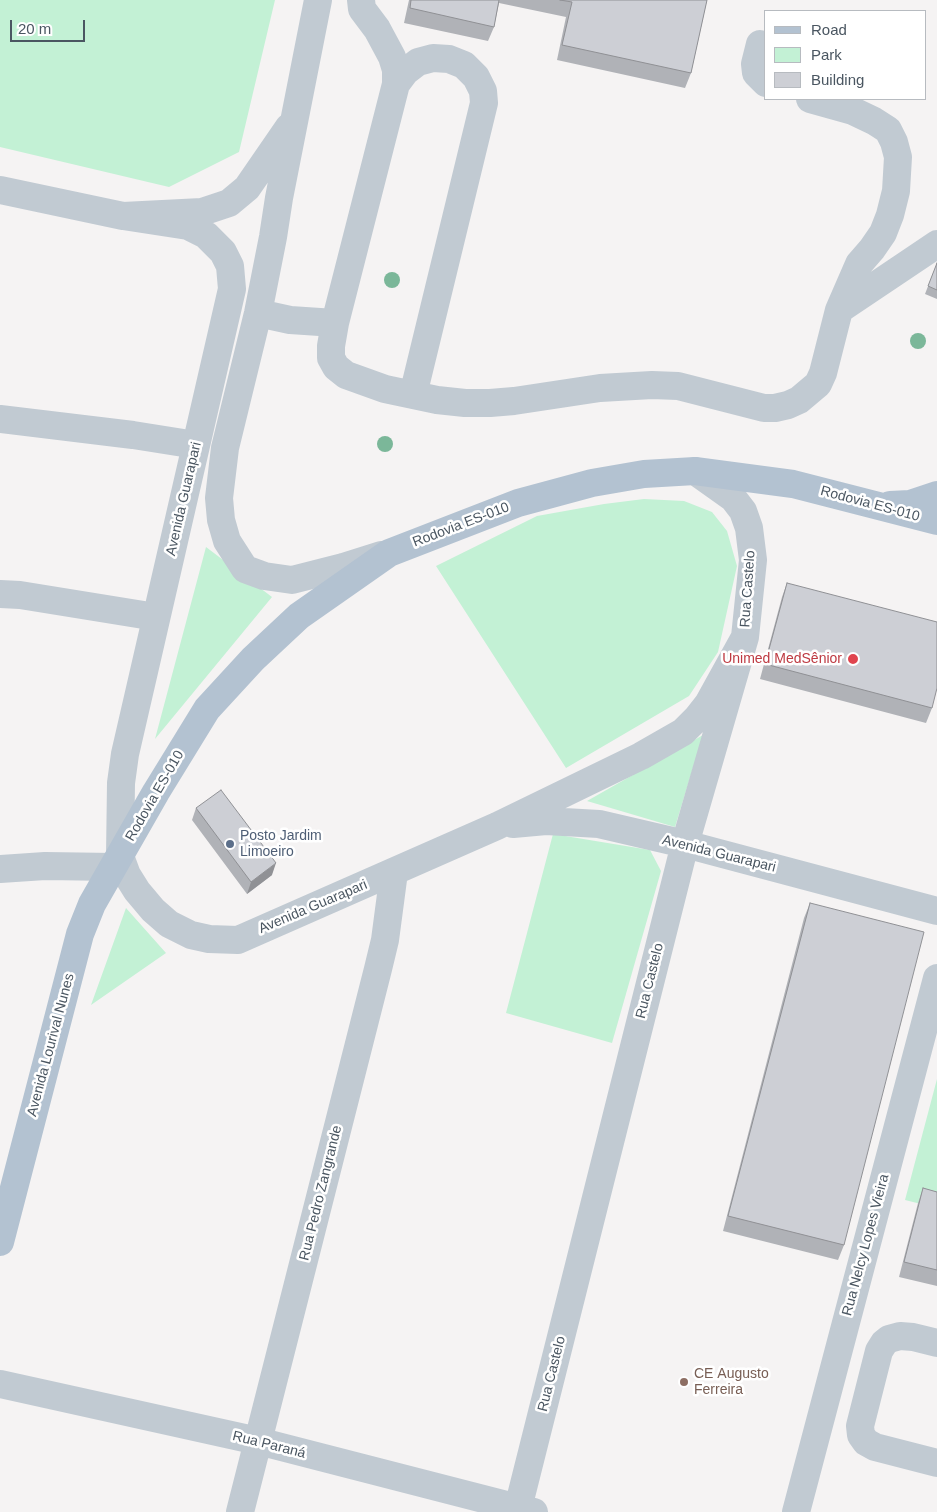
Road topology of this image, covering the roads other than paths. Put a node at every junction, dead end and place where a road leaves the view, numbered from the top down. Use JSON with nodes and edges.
{"nodes":[{"id":1,"x":318,"y":0,"type":"edge"},
{"id":2,"x":361,"y":0,"type":"edge"},
{"id":3,"x":760,"y":44,"type":"dead end"},
{"id":4,"x":764,"y":81,"type":"edge"},
{"id":5,"x":396,"y":84,"type":"junction"},
{"id":6,"x":814,"y":100,"type":"edge"},
{"id":7,"x":296,"y":118,"type":"junction"},
{"id":8,"x":0,"y":190,"type":"edge"},
{"id":9,"x":123,"y":216,"type":"junction"},
{"id":10,"x":937,"y":244,"type":"edge"},
{"id":11,"x":839,"y":310,"type":"junction"},
{"id":12,"x":258,"y":313,"type":"junction"},
{"id":13,"x":335,"y":323,"type":"junction"},
{"id":14,"x":413,"y":395,"type":"junction"},
{"id":15,"x":0,"y":419,"type":"edge"},
{"id":16,"x":196,"y":446,"type":"junction"},
{"id":17,"x":695,"y":471,"type":"junction"},
{"id":18,"x":937,"y":495,"type":"edge"},
{"id":19,"x":875,"y":505,"type":"junction"},
{"id":20,"x":937,"y":522,"type":"edge"},
{"id":21,"x":389,"y":553,"type":"junction"},
{"id":22,"x":0,"y":594,"type":"edge"},
{"id":23,"x":156,"y":617,"type":"junction"},
{"id":24,"x":745,"y":638,"type":"junction"},
{"id":25,"x":497,"y":826,"type":"junction"},
{"id":26,"x":685,"y":844,"type":"junction"},
{"id":27,"x":117,"y":861,"type":"junction"},
{"id":28,"x":0,"y":869,"type":"edge"},
{"id":29,"x":394,"y":872,"type":"junction"},
{"id":30,"x":937,"y":911,"type":"edge"},
{"id":31,"x":937,"y":978,"type":"edge"},
{"id":32,"x":0,"y":1242,"type":"edge"},
{"id":33,"x":937,"y":1343,"type":"edge"},
{"id":34,"x":834,"y":1366,"type":"junction"},
{"id":35,"x":874,"y":1373,"type":"junction"},
{"id":36,"x":0,"y":1384,"type":"edge"},
{"id":37,"x":258,"y":1441,"type":"junction"},
{"id":38,"x":937,"y":1463,"type":"edge"},
{"id":39,"x":524,"y":1511,"type":"edge"},
{"id":40,"x":240,"y":1512,"type":"edge"},
{"id":41,"x":796,"y":1512,"type":"edge"}],
"edges":[{"from":1,"to":7,"type":"street"},
{"from":2,"to":5,"type":"street"},
{"from":3,"to":4,"type":"street"},
{"from":5,"to":13,"type":"street"},
{"from":5,"to":14,"type":"street"},
{"from":6,"to":11,"type":"street"},
{"from":7,"to":9,"type":"street"},
{"from":7,"to":12,"type":"street"},
{"from":8,"to":9,"type":"street"},
{"from":9,"to":16,"type":"street","name":"Avenida Guarapari"},
{"from":10,"to":11,"type":"street"},
{"from":11,"to":14,"type":"street"},
{"from":12,"to":13,"type":"street"},
{"from":12,"to":21,"type":"street"},
{"from":13,"to":14,"type":"street"},
{"from":15,"to":16,"type":"street"},
{"from":16,"to":23,"type":"street","name":"Avenida Guarapari"},
{"from":17,"to":19,"type":"main road","name":"Rodovia ES-010"},
{"from":17,"to":21,"type":"main road","name":"Rodovia ES-010"},
{"from":17,"to":24,"type":"street","name":"Rua Castelo"},
{"from":18,"to":19,"type":"main road"},
{"from":19,"to":20,"type":"main road","name":"Rodovia ES-010"},
{"from":21,"to":27,"type":"main road","name":"Rodovia ES-010"},
{"from":22,"to":23,"type":"street"},
{"from":23,"to":27,"type":"street","name":"Avenida Guarapari"},
{"from":24,"to":25,"type":"street","name":"Avenida Guarapari"},
{"from":24,"to":26,"type":"street","name":"Rua Castelo"},
{"from":25,"to":26,"type":"street","name":"Avenida Guarapari"},
{"from":25,"to":29,"type":"street","name":"Avenida Guarapari"},
{"from":26,"to":30,"type":"street","name":"Avenida Guarapari"},
{"from":26,"to":39,"type":"street","name":"Rua Castelo"},
{"from":27,"to":28,"type":"street"},
{"from":27,"to":29,"type":"street","name":"Avenida Guarapari"},
{"from":27,"to":32,"type":"main road","name":"Avenida Lourival Nunes"},
{"from":29,"to":37,"type":"street","name":"Rua Pedro Zangrande"},
{"from":31,"to":34,"type":"street","name":"Rua Nelcy Lopes Vieira"},
{"from":33,"to":35,"type":"street"},
{"from":34,"to":35,"type":"street"},
{"from":34,"to":41,"type":"street","name":"Rua Nelcy Lopes Vieira"},
{"from":35,"to":38,"type":"street"},
{"from":36,"to":37,"type":"street","name":"Rua Paraná"},
{"from":37,"to":39,"type":"street","name":"Rua Paraná"},
{"from":37,"to":40,"type":"street","name":"Rua Pedro Zangrande"}]}
